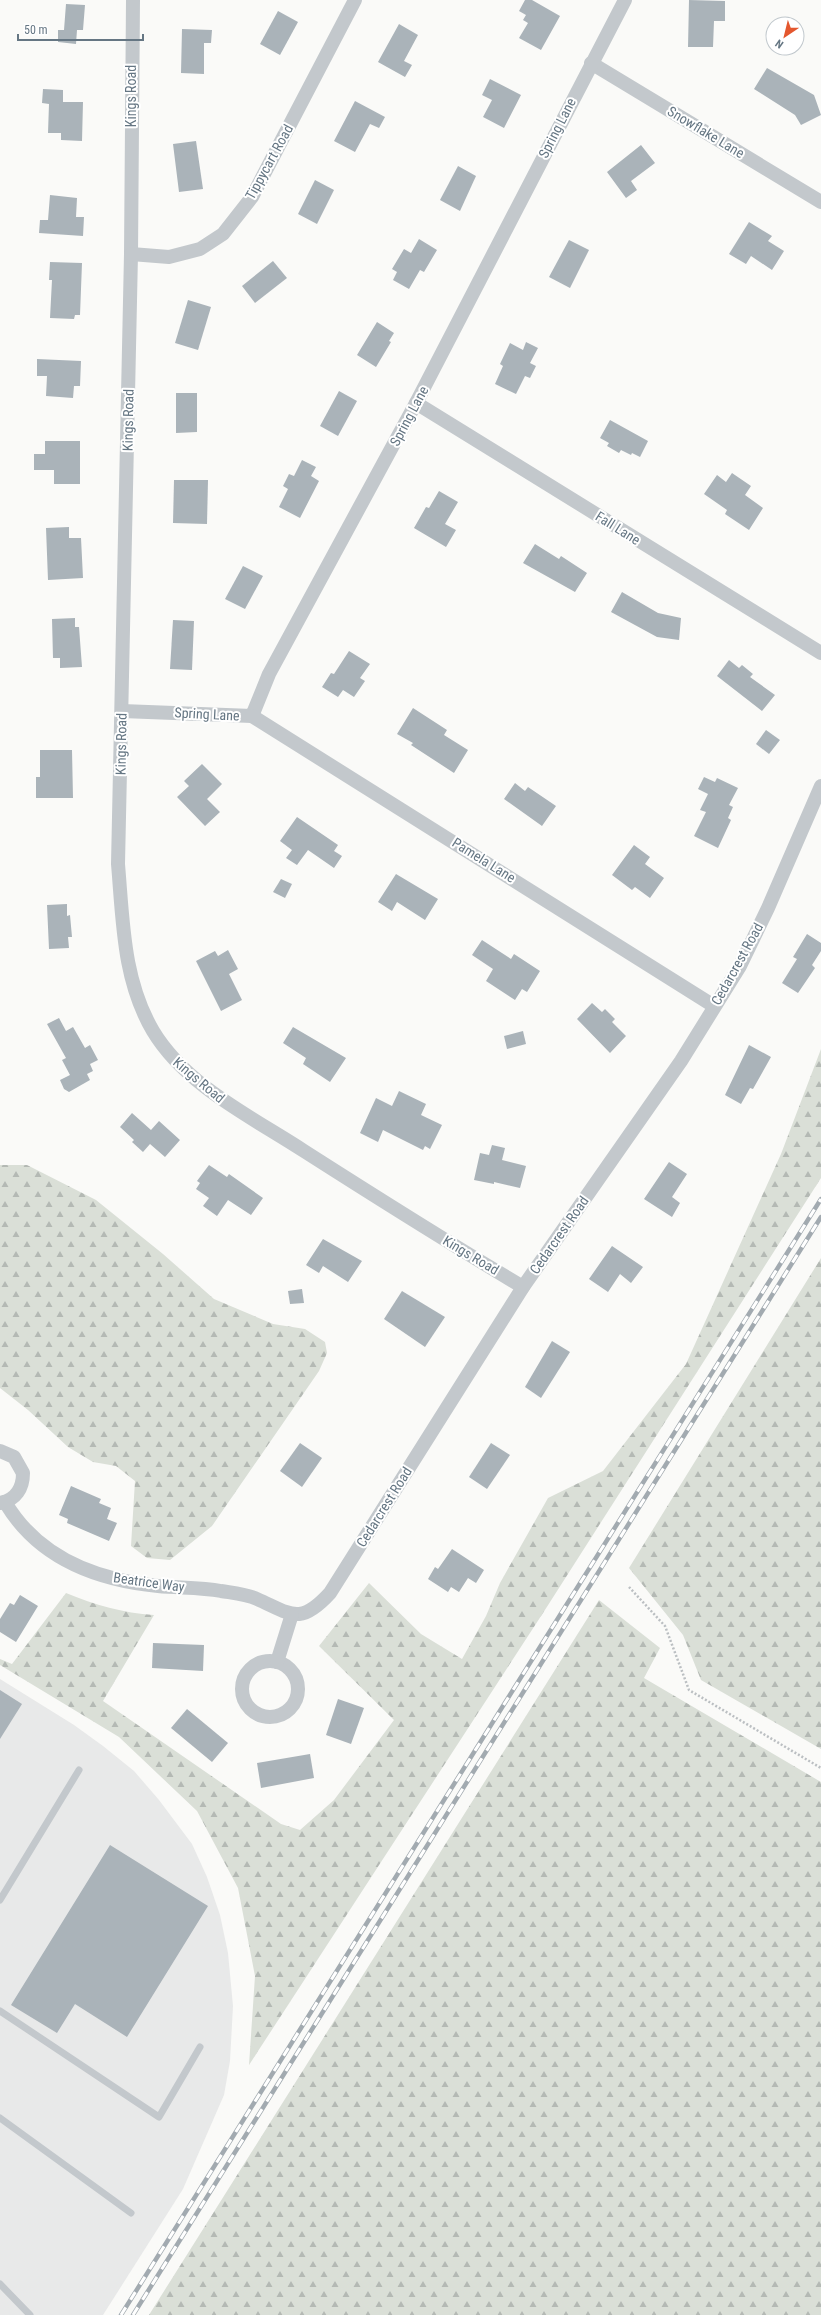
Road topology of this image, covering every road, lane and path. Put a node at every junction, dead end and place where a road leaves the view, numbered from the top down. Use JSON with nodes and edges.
{"nodes":[{"id":1,"x":133,"y":0,"type":"edge"},
{"id":2,"x":354,"y":0,"type":"edge"},
{"id":3,"x":625,"y":0,"type":"edge"},
{"id":4,"x":591,"y":63,"type":"junction"},
{"id":5,"x":821,"y":202,"type":"edge"},
{"id":6,"x":131,"y":254,"type":"junction"},
{"id":7,"x":416,"y":403,"type":"junction"},
{"id":8,"x":821,"y":653,"type":"edge"},
{"id":9,"x":122,"y":710,"type":"junction"},
{"id":10,"x":252,"y":716,"type":"junction"},
{"id":11,"x":821,"y":786,"type":"edge"},
{"id":12,"x":714,"y":1006,"type":"junction"},
{"id":13,"x":523,"y":1287,"type":"junction"},
{"id":14,"x":0,"y":1451,"type":"edge"},
{"id":15,"x":3,"y":1503,"type":"edge"},
{"id":16,"x":629,"y":1587,"type":"dead end"},
{"id":17,"x":292,"y":1614,"type":"junction"},
{"id":18,"x":278,"y":1662,"type":"dead end"},
{"id":19,"x":821,"y":1768,"type":"edge"},
{"id":20,"x":79,"y":1770,"type":"dead end"},
{"id":21,"x":0,"y":1900,"type":"edge"},
{"id":22,"x":0,"y":2011,"type":"edge"},
{"id":23,"x":200,"y":2047,"type":"dead end"},
{"id":24,"x":0,"y":2118,"type":"edge"},
{"id":25,"x":131,"y":2213,"type":"dead end"},
{"id":26,"x":0,"y":2284,"type":"edge"},
{"id":27,"x":30,"y":2315,"type":"edge"}],
"edges":[{"from":1,"to":6,"type":"street","name":"Kings Road"},
{"from":2,"to":6,"type":"street","name":"Tippycart Road"},
{"from":3,"to":4,"type":"street","name":"Spring Lane"},
{"from":4,"to":5,"type":"street","name":"Snowflake Lane"},
{"from":4,"to":7,"type":"street","name":"Spring Lane"},
{"from":6,"to":9,"type":"street","name":"Kings Road"},
{"from":7,"to":8,"type":"street","name":"Fall Lane"},
{"from":7,"to":10,"type":"street","name":"Spring Lane"},
{"from":9,"to":10,"type":"street","name":"Spring Lane"},
{"from":9,"to":13,"type":"street","name":"Kings Road"},
{"from":10,"to":12,"type":"street","name":"Pamela Lane"},
{"from":11,"to":12,"type":"street","name":"Cedarcrest Road"},
{"from":12,"to":13,"type":"street","name":"Cedarcrest Road"},
{"from":13,"to":17,"type":"street","name":"Cedarcrest Road"},
{"from":14,"to":15,"type":"street","name":"Beatrice Way"},
{"from":15,"to":17,"type":"street","name":"Beatrice Way"},
{"from":16,"to":19,"type":"path"},
{"from":17,"to":18,"type":"street"},
{"from":20,"to":21,"type":"lane"},
{"from":22,"to":23,"type":"lane"},
{"from":24,"to":25,"type":"lane"},
{"from":26,"to":27,"type":"lane"}]}
